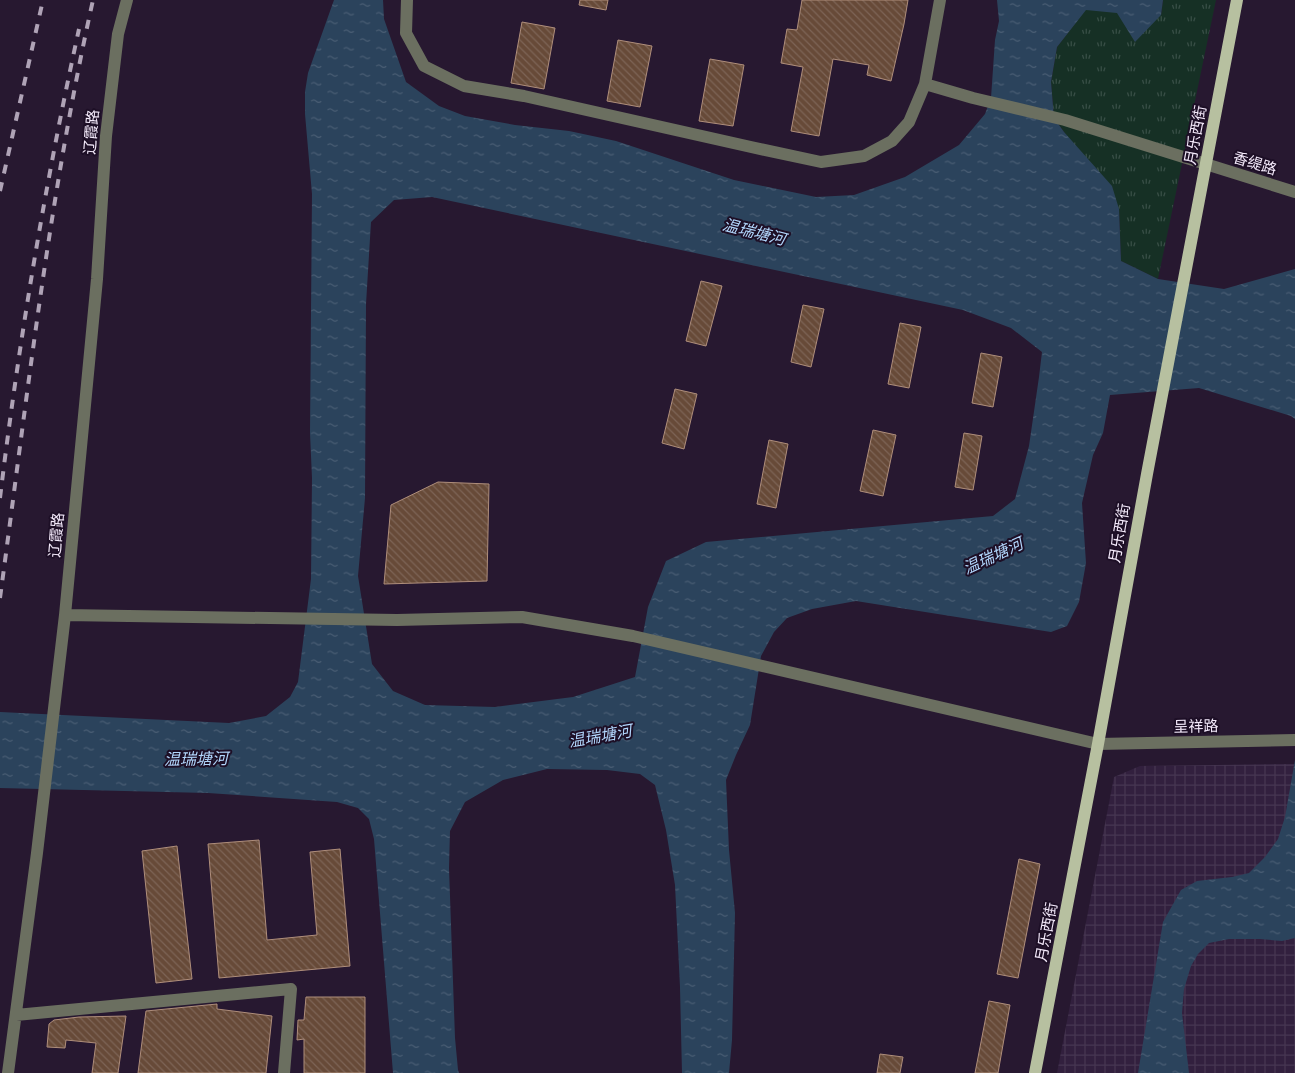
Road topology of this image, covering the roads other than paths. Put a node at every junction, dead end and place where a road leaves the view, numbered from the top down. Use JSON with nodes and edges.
{"nodes":[{"id":1,"x":127,"y":0,"type":"edge"},
{"id":2,"x":407,"y":0,"type":"edge"},
{"id":3,"x":940,"y":0,"type":"edge"},
{"id":4,"x":1237,"y":0,"type":"edge"},
{"id":5,"x":925,"y":84,"type":"junction"},
{"id":6,"x":1205,"y":165,"type":"junction"},
{"id":7,"x":1295,"y":192,"type":"edge"},
{"id":8,"x":65,"y":615,"type":"junction"},
{"id":9,"x":1290,"y":740,"type":"edge"},
{"id":10,"x":1098,"y":744,"type":"junction"},
{"id":11,"x":16,"y":1015,"type":"junction"},
{"id":12,"x":8,"y":1073,"type":"edge"},
{"id":13,"x":284,"y":1073,"type":"edge"},
{"id":14,"x":1035,"y":1073,"type":"edge"}],
"edges":[{"from":1,"to":8,"type":"street","name":"辽霞路"},
{"from":2,"to":5,"type":"street"},
{"from":3,"to":5,"type":"street"},
{"from":4,"to":6,"type":"main road","name":"月乐西街"},
{"from":5,"to":6,"type":"street","name":"香缇路"},
{"from":6,"to":7,"type":"street","name":"香缇路"},
{"from":6,"to":10,"type":"main road","name":"月乐西街"},
{"from":8,"to":10,"type":"street","name":"呈祥路"},
{"from":8,"to":11,"type":"street","name":"辽霞路"},
{"from":9,"to":10,"type":"street","name":"呈祥路"},
{"from":10,"to":14,"type":"main road","name":"月乐西街"},
{"from":11,"to":12,"type":"street","name":"辽霞路"},
{"from":11,"to":13,"type":"street"}]}
